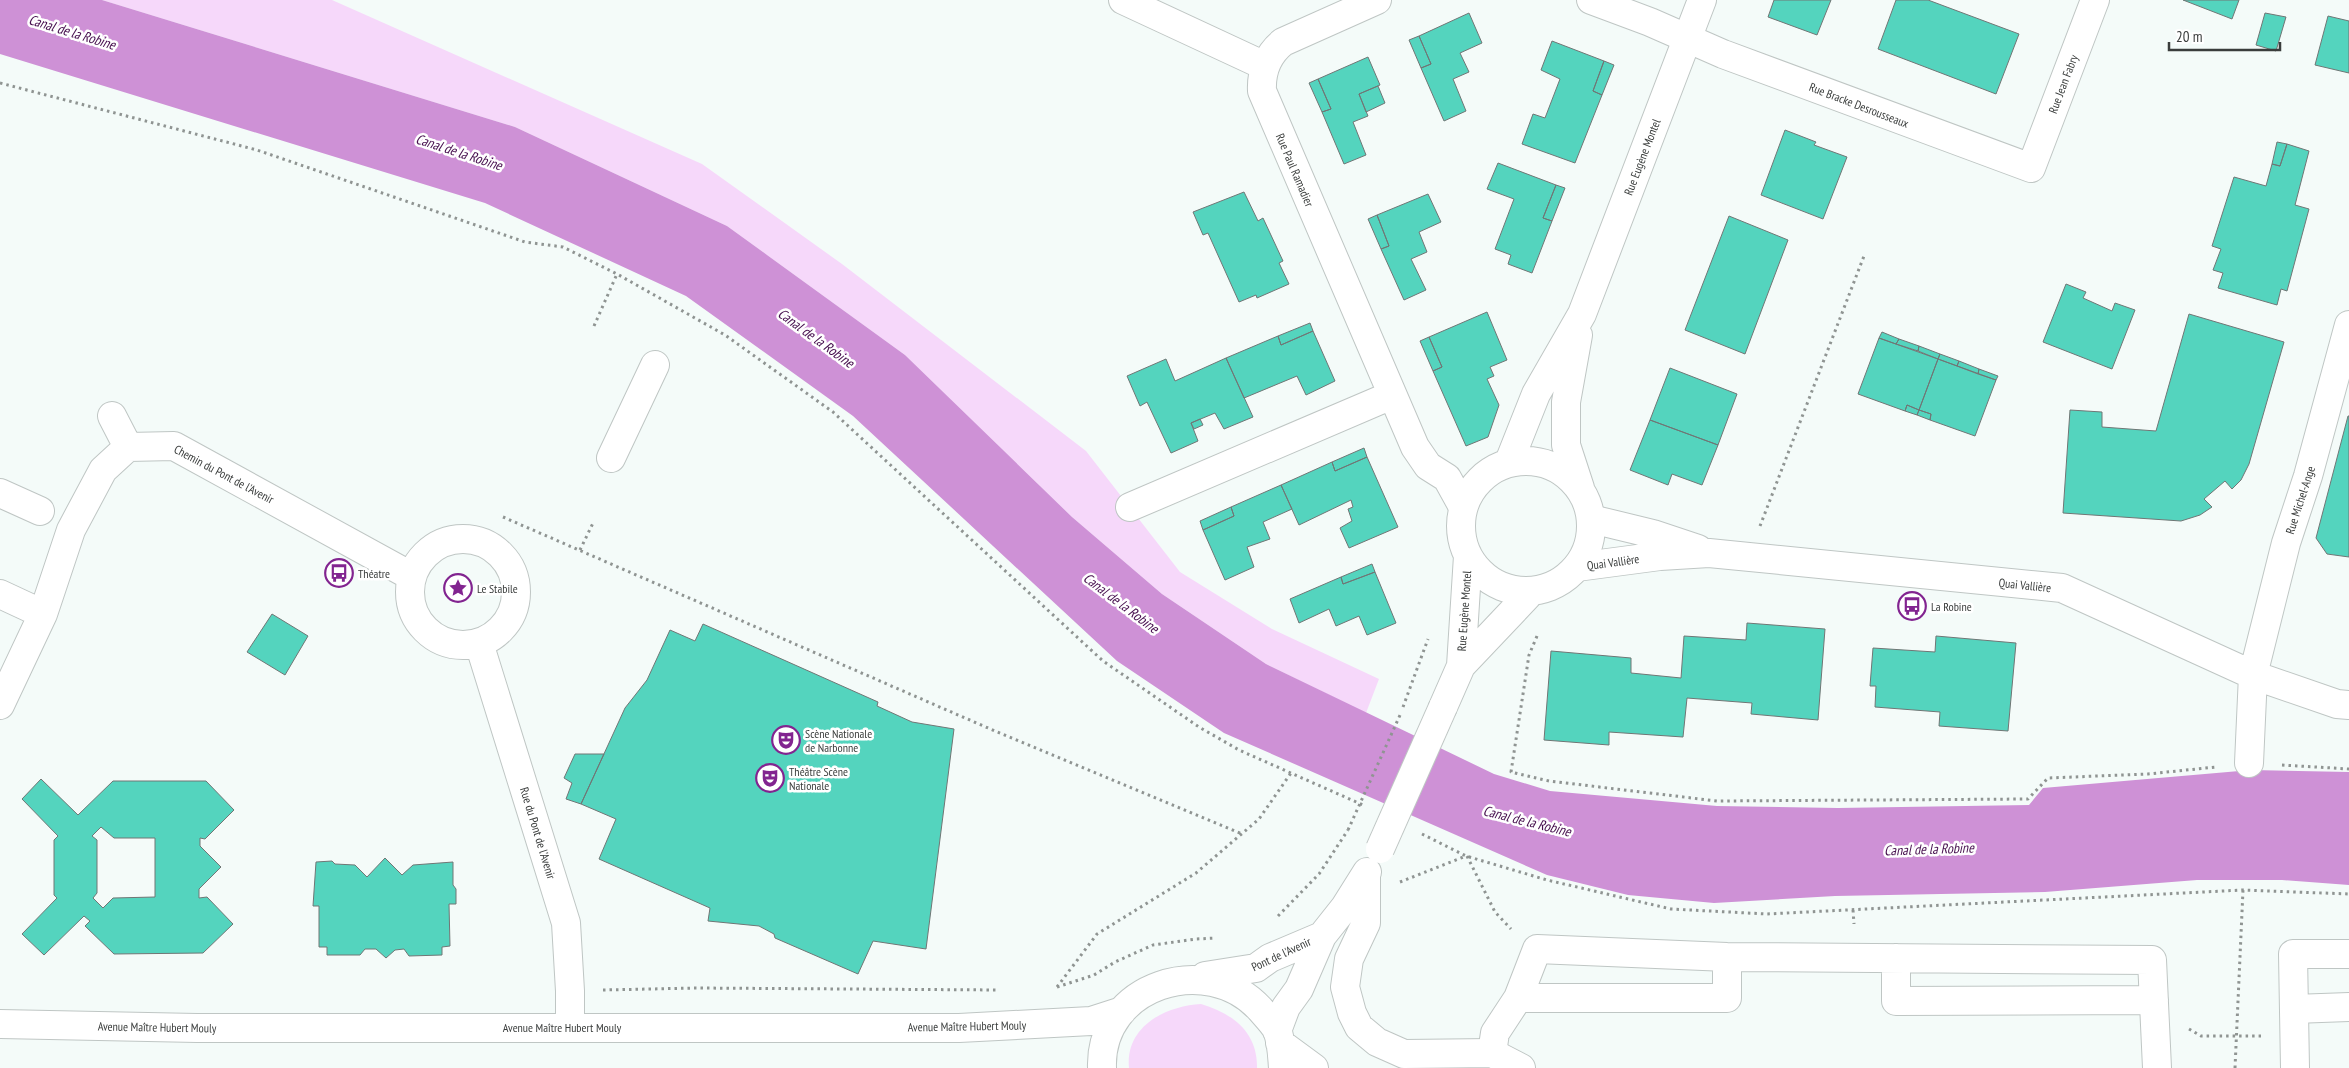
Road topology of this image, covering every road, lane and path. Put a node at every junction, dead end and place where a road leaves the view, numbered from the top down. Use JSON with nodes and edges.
{"nodes":[{"id":1,"x":1123,"y":0,"type":"edge"},
{"id":2,"x":1377,"y":0,"type":"edge"},
{"id":3,"x":1590,"y":0,"type":"edge"},
{"id":4,"x":1702,"y":0,"type":"edge"},
{"id":5,"x":2095,"y":0,"type":"edge"},
{"id":6,"x":1688,"y":38,"type":"junction"},
{"id":7,"x":1265,"y":66,"type":"junction"},
{"id":8,"x":0,"y":83,"type":"edge"},
{"id":9,"x":2031,"y":168,"type":"joint"},
{"id":10,"x":1864,"y":256,"type":"dead end"},
{"id":11,"x":617,"y":274,"type":"junction"},
{"id":12,"x":1582,"y":314,"type":"junction"},
{"id":13,"x":2349,"y":325,"type":"edge"},
{"id":14,"x":594,"y":326,"type":"dead end"},
{"id":15,"x":655,"y":365,"type":"dead end"},
{"id":16,"x":1392,"y":395,"type":"junction"},
{"id":17,"x":112,"y":416,"type":"dead end"},
{"id":18,"x":128,"y":447,"type":"junction"},
{"id":19,"x":611,"y":458,"type":"dead end"},
{"id":20,"x":1509,"y":462,"type":"junction"},
{"id":21,"x":1580,"y":488,"type":"junction"},
{"id":22,"x":0,"y":493,"type":"edge"},
{"id":23,"x":1130,"y":507,"type":"dead end"},
{"id":24,"x":1463,"y":507,"type":"junction"},
{"id":25,"x":40,"y":511,"type":"dead end"},
{"id":26,"x":503,"y":517,"type":"dead end"},
{"id":27,"x":1591,"y":519,"type":"junction"},
{"id":28,"x":593,"y":522,"type":"dead end"},
{"id":29,"x":580,"y":550,"type":"junction"},
{"id":30,"x":1709,"y":553,"type":"junction"},
{"id":31,"x":1468,"y":556,"type":"junction"},
{"id":32,"x":1748,"y":557,"type":"junction"},
{"id":33,"x":1578,"y":567,"type":"junction"},
{"id":34,"x":411,"y":576,"type":"junction"},
{"id":35,"x":1532,"y":591,"type":"junction"},
{"id":36,"x":0,"y":594,"type":"edge"},
{"id":37,"x":43,"y":614,"type":"junction"},
{"id":38,"x":479,"y":643,"type":"junction"},
{"id":39,"x":1529,"y":655,"type":"dead end"},
{"id":40,"x":1461,"y":666,"type":"junction"},
{"id":41,"x":2253,"y":675,"type":"junction"},
{"id":42,"x":0,"y":705,"type":"edge"},
{"id":43,"x":2349,"y":705,"type":"edge"},
{"id":44,"x":1403,"y":708,"type":"dead end"},
{"id":45,"x":2249,"y":763,"type":"junction"},
{"id":46,"x":2349,"y":769,"type":"edge"},
{"id":47,"x":1242,"y":834,"type":"junction"},
{"id":48,"x":1466,"y":856,"type":"junction"},
{"id":49,"x":1366,"y":885,"type":"junction"},
{"id":50,"x":2243,"y":890,"type":"junction"},
{"id":51,"x":2349,"y":894,"type":"edge"},
{"id":52,"x":1274,"y":920,"type":"dead end"},
{"id":53,"x":1322,"y":936,"type":"junction"},
{"id":54,"x":1224,"y":938,"type":"dead end"},
{"id":55,"x":1538,"y":948,"type":"junction"},
{"id":56,"x":2349,"y":954,"type":"edge"},
{"id":57,"x":1727,"y":957,"type":"junction"},
{"id":58,"x":1896,"y":958,"type":"junction"},
{"id":59,"x":1194,"y":979,"type":"junction"},
{"id":60,"x":1049,"y":988,"type":"dead end"},
{"id":61,"x":1057,"y":988,"type":"junction"},
{"id":62,"x":1006,"y":990,"type":"dead end"},
{"id":63,"x":570,"y":991,"type":"junction"},
{"id":64,"x":1518,"y":998,"type":"junction"},
{"id":65,"x":2154,"y":1000,"type":"junction"},
{"id":66,"x":2349,"y":1007,"type":"edge"},
{"id":67,"x":2294,"y":1009,"type":"junction"},
{"id":68,"x":1122,"y":1011,"type":"junction"},
{"id":69,"x":0,"y":1024,"type":"edge"},
{"id":70,"x":570,"y":1026,"type":"junction"},
{"id":71,"x":2237,"y":1036,"type":"junction"},
{"id":72,"x":2294,"y":1037,"type":"junction"},
{"id":73,"x":1280,"y":1047,"type":"edge"},
{"id":74,"x":1492,"y":1053,"type":"junction"},
{"id":75,"x":1102,"y":1068,"type":"edge"},
{"id":76,"x":1314,"y":1068,"type":"edge"},
{"id":77,"x":1521,"y":1068,"type":"edge"},
{"id":78,"x":2157,"y":1068,"type":"edge"},
{"id":79,"x":2235,"y":1068,"type":"edge"},
{"id":80,"x":2295,"y":1068,"type":"edge"}],
"edges":[{"from":1,"to":7,"type":"street"},
{"from":2,"to":7,"type":"street"},
{"from":3,"to":6,"type":"street"},
{"from":4,"to":6,"type":"street","name":"Rue Eugène Montel"},
{"from":5,"to":9,"type":"street","name":"Rue Jean Fabry"},
{"from":6,"to":9,"type":"street","name":"Rue Bracke Desrousseaux"},
{"from":6,"to":12,"type":"street","name":"Rue Eugène Montel"},
{"from":7,"to":16,"type":"street","name":"Rue Paul Ramadier"},
{"from":8,"to":11,"type":"path"},
{"from":10,"to":32,"type":"path"},
{"from":11,"to":14,"type":"path"},
{"from":11,"to":47,"type":"path"},
{"from":12,"to":20,"type":"street","name":"Rue Eugène Montel"},
{"from":12,"to":21,"type":"street","name":"Rue Eugène Montel"},
{"from":13,"to":41,"type":"street","name":"Rue Michel-Ange"},
{"from":15,"to":19,"type":"street"},
{"from":16,"to":23,"type":"street"},
{"from":16,"to":24,"type":"street","name":"Rue Paul Ramadier"},
{"from":17,"to":18,"type":"street"},
{"from":18,"to":34,"type":"street","name":"Chemin du Pont de l'Avenir"},
{"from":18,"to":37,"type":"street"},
{"from":20,"to":21,"type":"street"},
{"from":20,"to":24,"type":"street"},
{"from":21,"to":27,"type":"street"},
{"from":22,"to":25,"type":"street"},
{"from":24,"to":31,"type":"street"},
{"from":26,"to":29,"type":"path"},
{"from":27,"to":30,"type":"street","name":"Quai Vallière"},
{"from":27,"to":33,"type":"street"},
{"from":28,"to":29,"type":"path"},
{"from":29,"to":47,"type":"path"},
{"from":30,"to":32,"type":"street","name":"Quai Vallière"},
{"from":30,"to":33,"type":"street","name":"Quai Vallière"},
{"from":31,"to":35,"type":"street"},
{"from":31,"to":40,"type":"street","name":"Rue Eugène Montel"},
{"from":32,"to":41,"type":"street","name":"Quai Vallière"},
{"from":33,"to":35,"type":"street"},
{"from":34,"to":38,"type":"street"},
{"from":34,"to":38,"type":"street"},
{"from":35,"to":40,"type":"street","name":"Rue Eugène Montel"},
{"from":36,"to":37,"type":"street"},
{"from":37,"to":42,"type":"street"},
{"from":38,"to":63,"type":"street","name":"Rue du Pont de l'Avenir"},
{"from":39,"to":45,"type":"path"},
{"from":40,"to":49,"type":"street","name":"Rue Eugène Montel","bridge":true},
{"from":41,"to":43,"type":"street","name":"Quai Vallière"},
{"from":41,"to":45,"type":"street","name":"Rue Michel-Ange"},
{"from":44,"to":52,"type":"path","bridge":true},
{"from":45,"to":46,"type":"path"},
{"from":47,"to":61,"type":"path"},
{"from":48,"to":49,"type":"path"},
{"from":48,"to":50,"type":"path"},
{"from":48,"to":55,"type":"path"},
{"from":49,"to":53,"type":"street"},
{"from":49,"to":74,"type":"street"},
{"from":50,"to":51,"type":"path"},
{"from":50,"to":71,"type":"path"},
{"from":53,"to":59,"type":"street","name":"Pont de l'Avenir"},
{"from":53,"to":73,"type":"street","name":"Pont de l'Avenir"},
{"from":54,"to":61,"type":"path"},
{"from":55,"to":57,"type":"street"},
{"from":55,"to":64,"type":"street"},
{"from":56,"to":67,"type":"street"},
{"from":57,"to":58,"type":"street"},
{"from":57,"to":64,"type":"street"},
{"from":58,"to":65,"type":"street"},
{"from":58,"to":65,"type":"street"},
{"from":59,"to":68,"type":"street"},
{"from":59,"to":73,"type":"street"},
{"from":60,"to":61,"type":"path"},
{"from":62,"to":63,"type":"path"},
{"from":63,"to":70,"type":"street","name":"Rue du Pont de l'Avenir"},
{"from":64,"to":74,"type":"street"},
{"from":65,"to":71,"type":"path"},
{"from":65,"to":78,"type":"street"},
{"from":66,"to":67,"type":"street"},
{"from":67,"to":72,"type":"street"},
{"from":68,"to":70,"type":"street","name":"Avenue Maître Hubert Mouly"},
{"from":68,"to":75,"type":"street"},
{"from":69,"to":70,"type":"street","name":"Avenue Maître Hubert Mouly"},
{"from":71,"to":72,"type":"path"},
{"from":71,"to":79,"type":"path"},
{"from":72,"to":80,"type":"street"},
{"from":73,"to":76,"type":"street"},
{"from":74,"to":77,"type":"street"}]}
